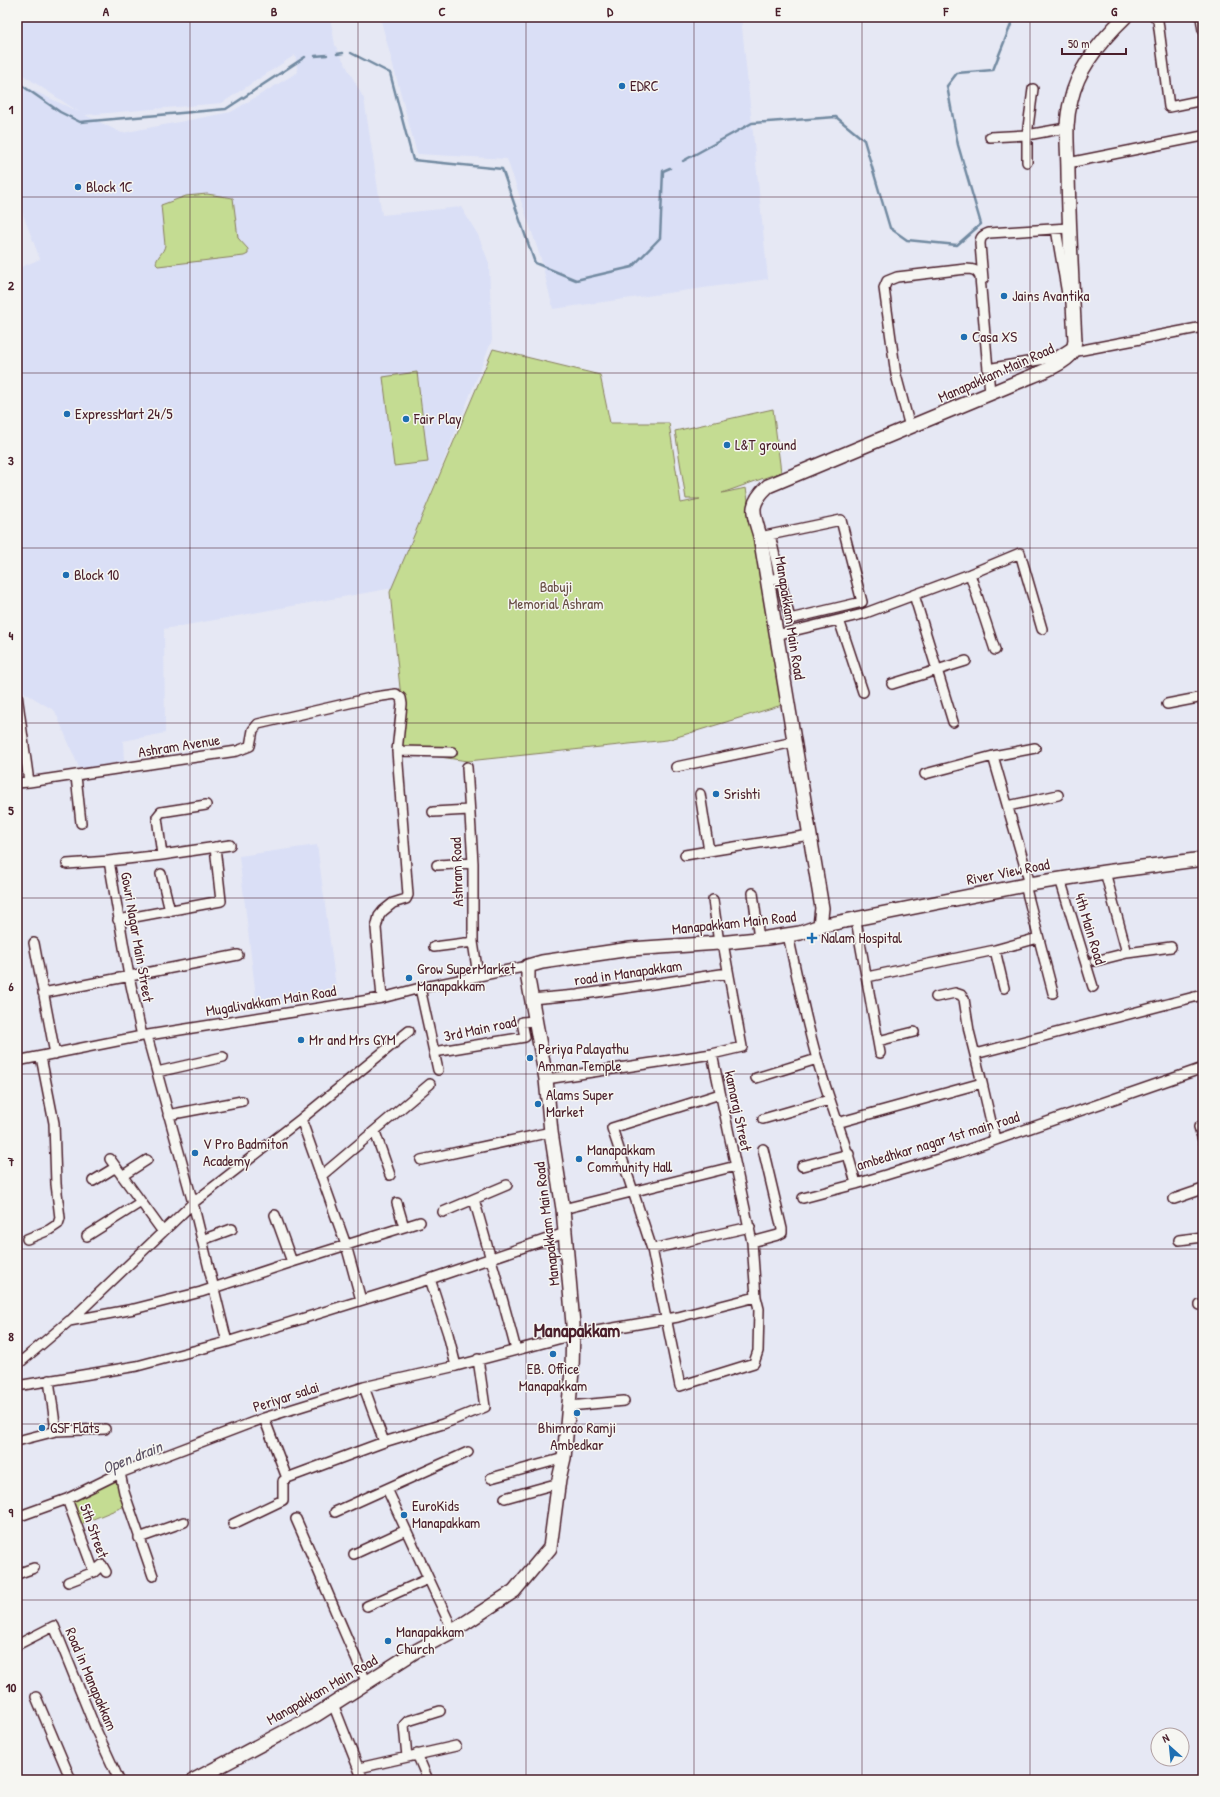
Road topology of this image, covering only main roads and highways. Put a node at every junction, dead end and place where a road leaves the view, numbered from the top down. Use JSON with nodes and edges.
{"nodes":[{"id":1,"x":1124,"y":17,"type":"edge"},
{"id":2,"x":1203,"y":859,"type":"edge"},
{"id":3,"x":820,"y":926,"type":"junction"},
{"id":4,"x":194,"y":1780,"type":"edge"}],
"edges":[{"from":1,"to":3,"type":"main road","name":"Manapakkam Main Road"},
{"from":2,"to":3,"type":"main road","name":"River View Road"},
{"from":3,"to":4,"type":"main road","name":"Manapakkam Main Road"}]}
